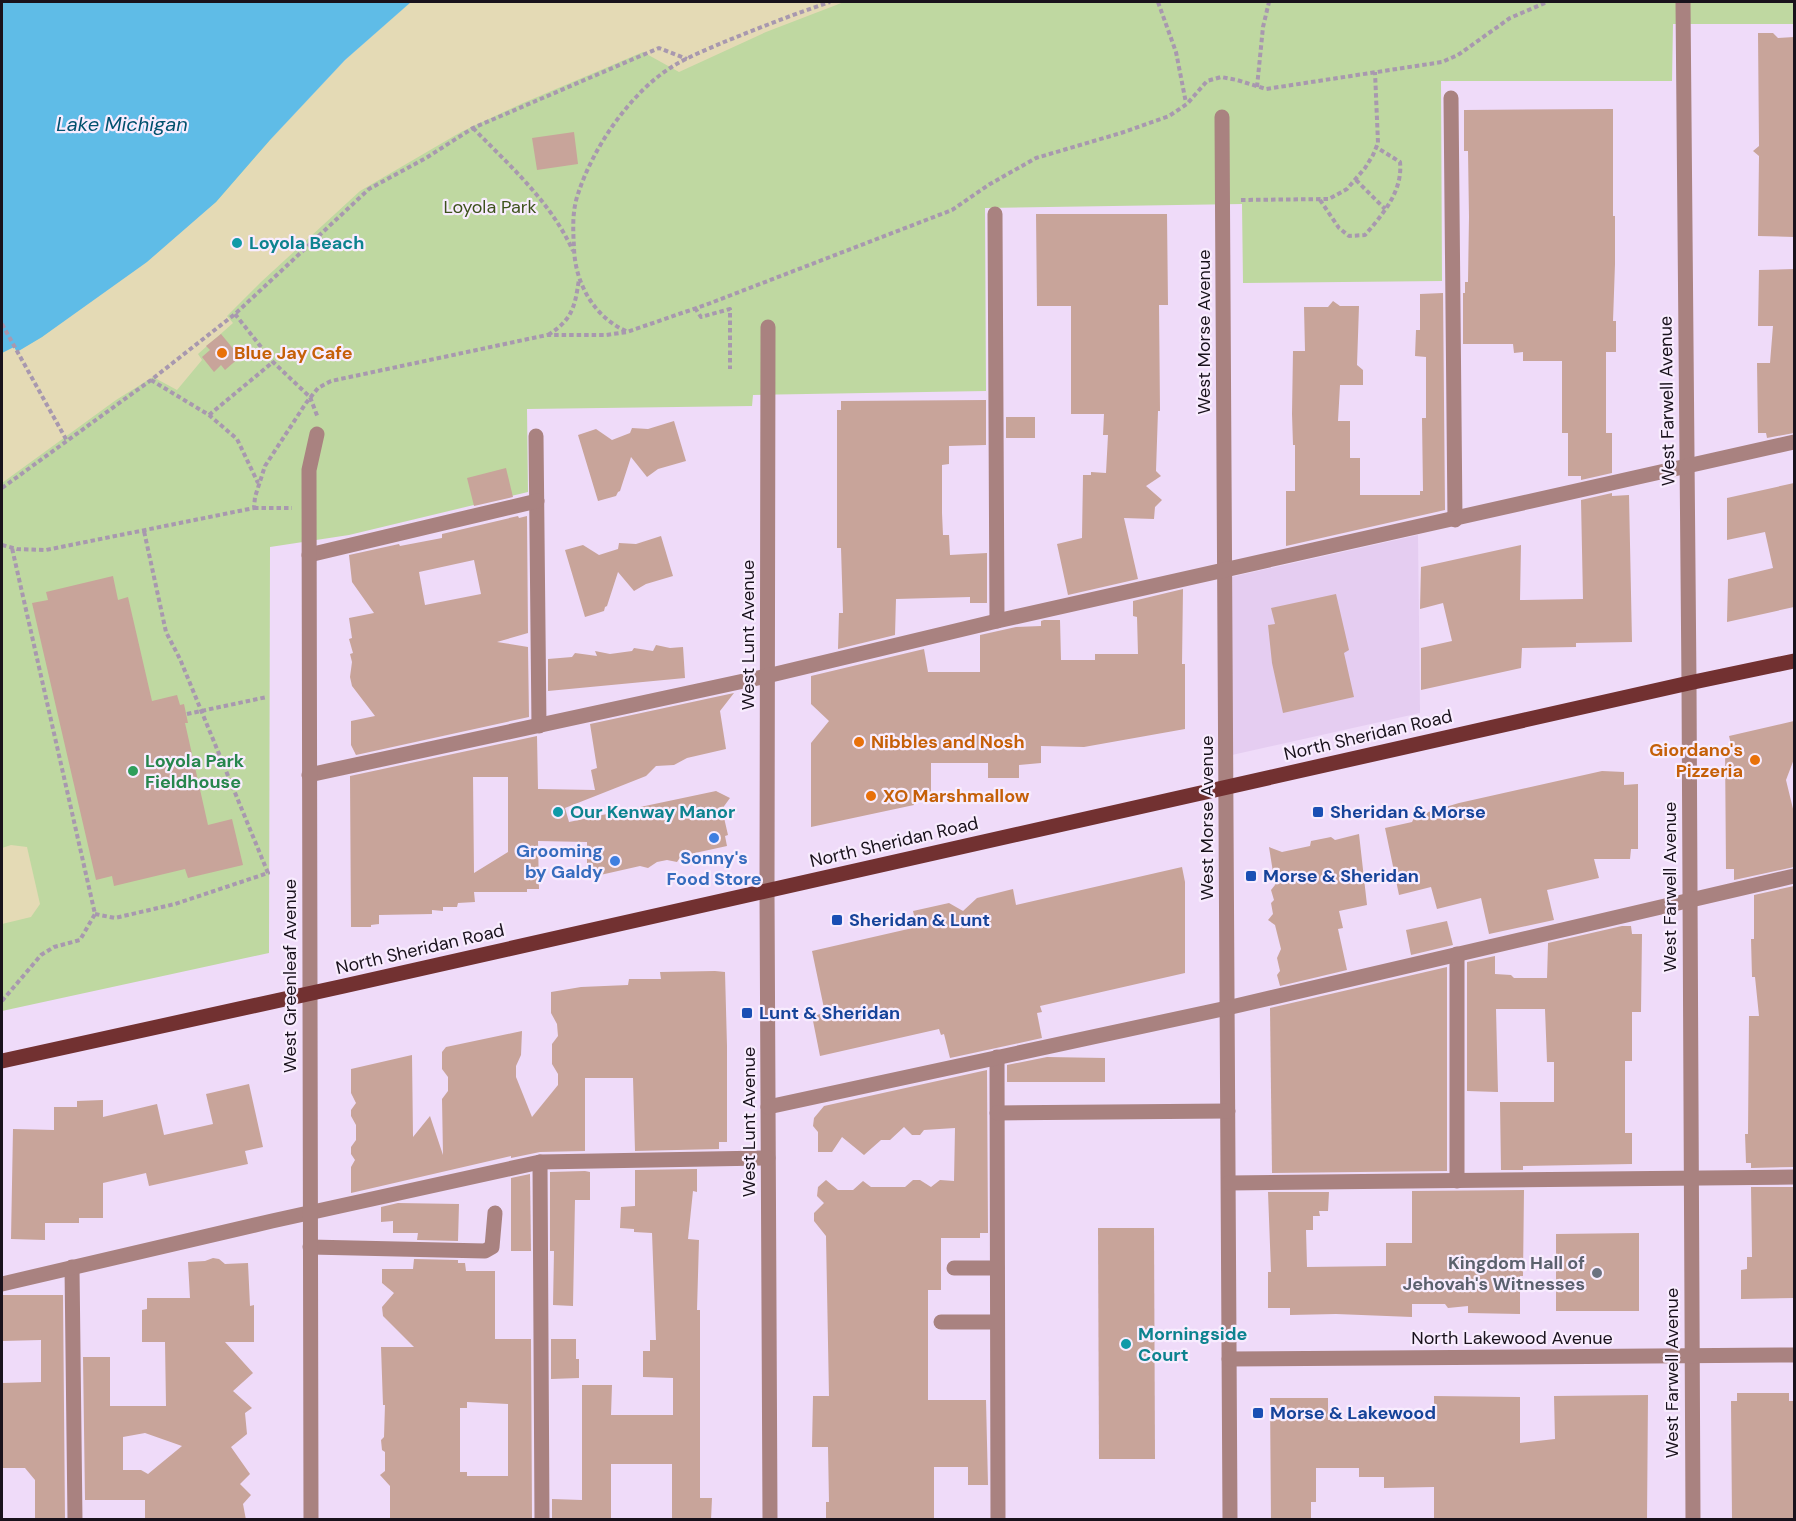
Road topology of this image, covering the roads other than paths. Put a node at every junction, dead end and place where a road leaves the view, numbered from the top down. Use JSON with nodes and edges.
{"nodes":[{"id":1,"x":1683,"y":2,"type":"edge"},
{"id":2,"x":1451,"y":98,"type":"dead end"},
{"id":3,"x":1222,"y":117,"type":"dead end"},
{"id":4,"x":995,"y":214,"type":"dead end"},
{"id":5,"x":768,"y":327,"type":"dead end"},
{"id":6,"x":318,"y":426,"type":"road end"},
{"id":7,"x":536,"y":436,"type":"dead end"},
{"id":8,"x":1794,"y":442,"type":"edge"},
{"id":9,"x":1688,"y":465,"type":"junction"},
{"id":10,"x":537,"y":501,"type":"junction"},
{"id":11,"x":1455,"y":520,"type":"junction"},
{"id":12,"x":309,"y":555,"type":"junction"},
{"id":13,"x":1225,"y":571,"type":"junction"},
{"id":14,"x":997,"y":621,"type":"junction"},
{"id":15,"x":1794,"y":661,"type":"edge"},
{"id":16,"x":767,"y":676,"type":"junction"},
{"id":17,"x":1689,"y":683,"type":"junction"},
{"id":18,"x":539,"y":726,"type":"junction"},
{"id":19,"x":309,"y":775,"type":"junction"},
{"id":20,"x":1226,"y":787,"type":"junction"},
{"id":21,"x":1794,"y":876,"type":"edge"},
{"id":22,"x":767,"y":891,"type":"junction"},
{"id":23,"x":1690,"y":900,"type":"junction"},
{"id":24,"x":1456,"y":954,"type":"junction"},
{"id":25,"x":309,"y":994,"type":"junction"},
{"id":26,"x":1227,"y":1008,"type":"junction"},
{"id":27,"x":997,"y":1057,"type":"junction"},
{"id":28,"x":2,"y":1061,"type":"edge"},
{"id":29,"x":768,"y":1107,"type":"junction"},
{"id":30,"x":1228,"y":1110,"type":"junction"},
{"id":31,"x":997,"y":1113,"type":"junction"},
{"id":32,"x":768,"y":1158,"type":"junction"},
{"id":33,"x":540,"y":1162,"type":"junction"},
{"id":34,"x":1794,"y":1177,"type":"edge"},
{"id":35,"x":1691,"y":1178,"type":"junction"},
{"id":36,"x":1458,"y":1180,"type":"junction"},
{"id":37,"x":1229,"y":1183,"type":"junction"},
{"id":38,"x":310,"y":1213,"type":"junction"},
{"id":39,"x":495,"y":1213,"type":"dead end"},
{"id":40,"x":310,"y":1247,"type":"junction"},
{"id":41,"x":72,"y":1267,"type":"junction"},
{"id":42,"x":954,"y":1268,"type":"dead end"},
{"id":43,"x":997,"y":1268,"type":"junction"},
{"id":44,"x":2,"y":1284,"type":"edge"},
{"id":45,"x":941,"y":1322,"type":"dead end"},
{"id":46,"x":997,"y":1322,"type":"junction"},
{"id":47,"x":1794,"y":1355,"type":"edge"},
{"id":48,"x":1692,"y":1356,"type":"junction"},
{"id":49,"x":1229,"y":1359,"type":"junction"},
{"id":50,"x":75,"y":1520,"type":"edge"},
{"id":51,"x":311,"y":1520,"type":"edge"},
{"id":52,"x":542,"y":1520,"type":"edge"},
{"id":53,"x":770,"y":1520,"type":"edge"},
{"id":54,"x":998,"y":1520,"type":"edge"},
{"id":55,"x":1230,"y":1520,"type":"edge"},
{"id":56,"x":1693,"y":1520,"type":"edge"}],
"edges":[{"from":1,"to":9,"type":"street","name":"West Farwell Avenue"},
{"from":2,"to":11,"type":"street"},
{"from":3,"to":13,"type":"street","name":"West Morse Avenue"},
{"from":4,"to":14,"type":"street"},
{"from":5,"to":16,"type":"street","name":"West Lunt Avenue"},
{"from":6,"to":12,"type":"street","name":"West Greenleaf Avenue"},
{"from":7,"to":10,"type":"street"},
{"from":8,"to":9,"type":"street"},
{"from":9,"to":11,"type":"street"},
{"from":9,"to":17,"type":"street","name":"West Farwell Avenue"},
{"from":10,"to":12,"type":"street"},
{"from":10,"to":18,"type":"street"},
{"from":11,"to":13,"type":"street"},
{"from":12,"to":19,"type":"street","name":"West Greenleaf Avenue"},
{"from":13,"to":14,"type":"street"},
{"from":13,"to":20,"type":"street","name":"West Morse Avenue"},
{"from":14,"to":16,"type":"street"},
{"from":15,"to":17,"type":"main road","name":"North Sheridan Road"},
{"from":16,"to":18,"type":"street"},
{"from":16,"to":22,"type":"street","name":"West Lunt Avenue"},
{"from":17,"to":20,"type":"main road","name":"North Sheridan Road"},
{"from":17,"to":23,"type":"street","name":"West Farwell Avenue"},
{"from":18,"to":19,"type":"street"},
{"from":19,"to":25,"type":"street","name":"West Greenleaf Avenue"},
{"from":20,"to":22,"type":"main road","name":"North Sheridan Road"},
{"from":20,"to":26,"type":"street","name":"West Morse Avenue"},
{"from":21,"to":23,"type":"street"},
{"from":22,"to":25,"type":"main road","name":"North Sheridan Road"},
{"from":22,"to":29,"type":"street","name":"West Lunt Avenue"},
{"from":23,"to":24,"type":"street"},
{"from":23,"to":35,"type":"street","name":"West Farwell Avenue"},
{"from":24,"to":26,"type":"street"},
{"from":24,"to":36,"type":"street"},
{"from":25,"to":28,"type":"main road","name":"North Sheridan Road"},
{"from":25,"to":38,"type":"street","name":"West Greenleaf Avenue"},
{"from":26,"to":27,"type":"street"},
{"from":26,"to":30,"type":"street","name":"West Morse Avenue"},
{"from":27,"to":29,"type":"street"},
{"from":27,"to":31,"type":"street"},
{"from":29,"to":32,"type":"street","name":"West Lunt Avenue"},
{"from":30,"to":31,"type":"street"},
{"from":30,"to":37,"type":"street","name":"West Morse Avenue"},
{"from":31,"to":43,"type":"street"},
{"from":32,"to":33,"type":"street"},
{"from":32,"to":53,"type":"street","name":"West Lunt Avenue"},
{"from":33,"to":38,"type":"street"},
{"from":33,"to":52,"type":"street"},
{"from":34,"to":35,"type":"street"},
{"from":35,"to":36,"type":"street"},
{"from":35,"to":48,"type":"street","name":"West Farwell Avenue"},
{"from":36,"to":37,"type":"street"},
{"from":37,"to":49,"type":"street","name":"West Morse Avenue"},
{"from":38,"to":40,"type":"street","name":"West Greenleaf Avenue"},
{"from":38,"to":41,"type":"street"},
{"from":39,"to":40,"type":"street"},
{"from":40,"to":51,"type":"street","name":"West Greenleaf Avenue"},
{"from":41,"to":44,"type":"street"},
{"from":41,"to":50,"type":"street"},
{"from":42,"to":43,"type":"street"},
{"from":43,"to":46,"type":"street"},
{"from":45,"to":46,"type":"street"},
{"from":46,"to":54,"type":"street"},
{"from":47,"to":48,"type":"street","name":"North Lakewood Avenue"},
{"from":48,"to":49,"type":"street","name":"North Lakewood Avenue"},
{"from":48,"to":56,"type":"street","name":"West Farwell Avenue"},
{"from":49,"to":55,"type":"street","name":"West Morse Avenue"}]}
